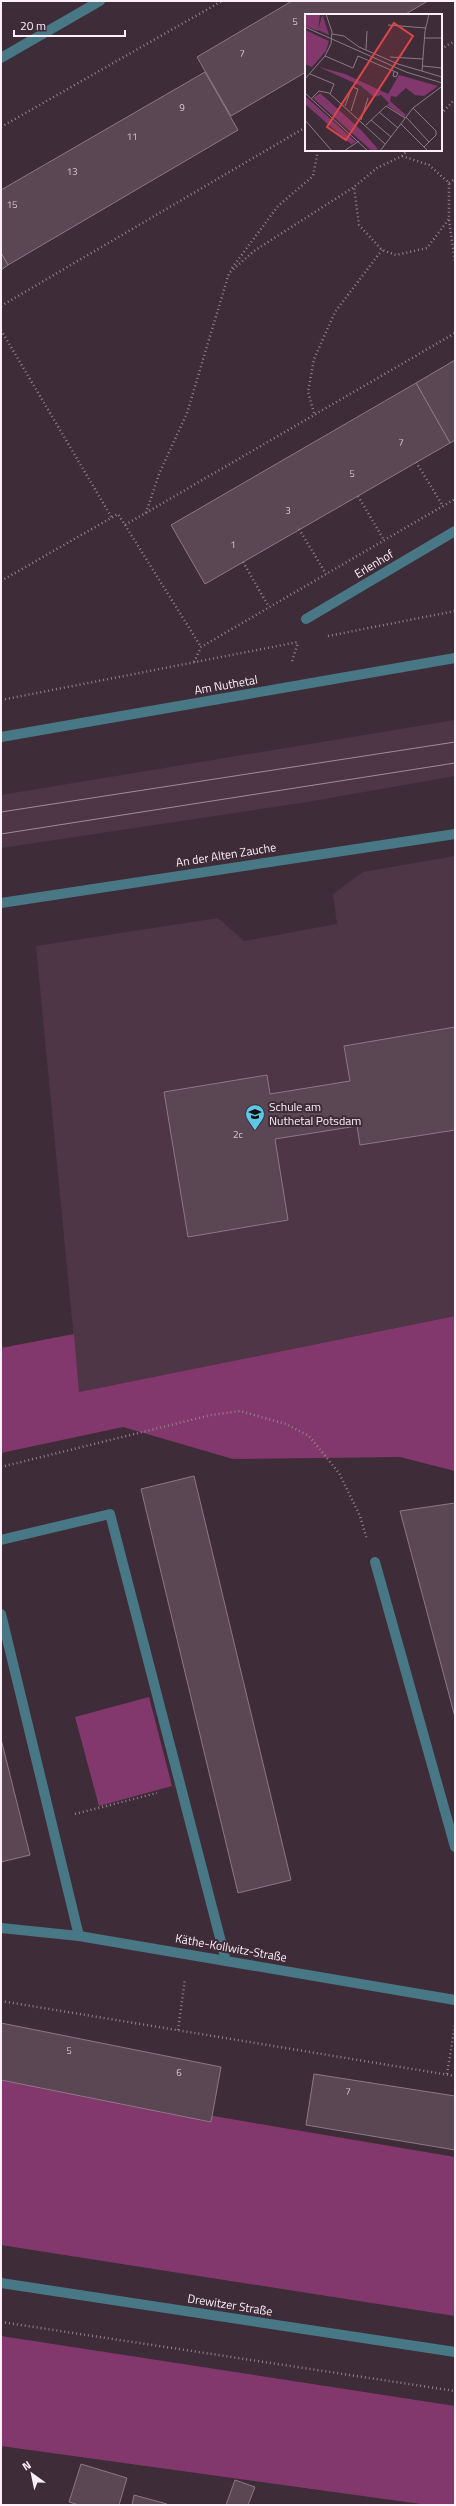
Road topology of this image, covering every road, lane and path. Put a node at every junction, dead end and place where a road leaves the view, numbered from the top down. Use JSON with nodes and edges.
{"nodes":[{"id":1,"x":100,"y":1,"type":"edge"},
{"id":2,"x":222,"y":1,"type":"edge"},
{"id":3,"x":455,"y":41,"type":"edge"},
{"id":4,"x":442,"y":48,"type":"edge"},
{"id":5,"x":1,"y":58,"type":"edge"},
{"id":6,"x":455,"y":99,"type":"edge"},
{"id":7,"x":442,"y":113,"type":"edge"},
{"id":8,"x":1,"y":127,"type":"edge"},
{"id":9,"x":305,"y":127,"type":"edge"},
{"id":10,"x":318,"y":151,"type":"edge"},
{"id":11,"x":407,"y":151,"type":"edge"},
{"id":12,"x":402,"y":156,"type":"junction"},
{"id":13,"x":455,"y":179,"type":"edge"},
{"id":14,"x":449,"y":182,"type":"junction"},
{"id":15,"x":354,"y":187,"type":"junction"},
{"id":16,"x":449,"y":219,"type":"junction"},
{"id":17,"x":382,"y":250,"type":"junction"},
{"id":18,"x":455,"y":262,"type":"edge"},
{"id":19,"x":229,"y":273,"type":"junction"},
{"id":20,"x":1,"y":306,"type":"edge"},
{"id":21,"x":1,"y":330,"type":"edge"},
{"id":22,"x":455,"y":333,"type":"edge"},
{"id":23,"x":314,"y":413,"type":"junction"},
{"id":24,"x":416,"y":462,"type":"dead end"},
{"id":25,"x":358,"y":496,"type":"dead end"},
{"id":26,"x":455,"y":499,"type":"edge"},
{"id":27,"x":442,"y":506,"type":"junction"},
{"id":28,"x":146,"y":513,"type":"junction"},
{"id":29,"x":112,"y":518,"type":"junction"},
{"id":30,"x":125,"y":525,"type":"junction"},
{"id":31,"x":300,"y":529,"type":"dead end"},
{"id":32,"x":455,"y":531,"type":"edge"},
{"id":33,"x":384,"y":540,"type":"junction"},
{"id":34,"x":243,"y":562,"type":"dead end"},
{"id":35,"x":326,"y":574,"type":"junction"},
{"id":36,"x":1,"y":581,"type":"edge"},
{"id":37,"x":269,"y":607,"type":"junction"},
{"id":38,"x":455,"y":611,"type":"edge"},
{"id":39,"x":306,"y":619,"type":"joint"},
{"id":40,"x":322,"y":638,"type":"dead end"},
{"id":41,"x":306,"y":641,"type":"dead end"},
{"id":42,"x":299,"y":642,"type":"junction"},
{"id":43,"x":201,"y":647,"type":"junction"},
{"id":44,"x":455,"y":658,"type":"edge"},
{"id":45,"x":193,"y":663,"type":"junction"},
{"id":46,"x":284,"y":688,"type":"junction"},
{"id":47,"x":1,"y":700,"type":"edge"},
{"id":48,"x":1,"y":737,"type":"edge"},
{"id":49,"x":455,"y":834,"type":"edge"},
{"id":50,"x":1,"y":903,"type":"edge"},
{"id":51,"x":1,"y":1467,"type":"edge"},
{"id":52,"x":1,"y":1540,"type":"edge"},
{"id":53,"x":375,"y":1562,"type":"joint"},
{"id":54,"x":1,"y":1614,"type":"edge"},
{"id":55,"x":181,"y":1787,"type":"junction"},
{"id":56,"x":51,"y":1820,"type":"junction"},
{"id":57,"x":455,"y":1847,"type":"edge"},
{"id":58,"x":1,"y":1928,"type":"edge"},
{"id":59,"x":79,"y":1936,"type":"junction"},
{"id":60,"x":188,"y":1954,"type":"junction"},
{"id":61,"x":226,"y":1961,"type":"junction"},
{"id":62,"x":455,"y":2000,"type":"edge"},
{"id":63,"x":1,"y":2001,"type":"edge"},
{"id":64,"x":455,"y":2025,"type":"edge"},
{"id":65,"x":178,"y":2030,"type":"junction"},
{"id":66,"x":447,"y":2074,"type":"junction"},
{"id":67,"x":455,"y":2076,"type":"edge"},
{"id":68,"x":1,"y":2283,"type":"edge"},
{"id":69,"x":1,"y":2322,"type":"edge"},
{"id":70,"x":455,"y":2352,"type":"edge"},
{"id":71,"x":455,"y":2391,"type":"edge"}],
"edges":[{"from":1,"to":5,"type":"street"},
{"from":2,"to":8,"type":"path"},
{"from":3,"to":4,"type":"path"},
{"from":6,"to":7,"type":"path"},
{"from":9,"to":20,"type":"path"},
{"from":10,"to":19,"type":"path"},
{"from":11,"to":12,"type":"path"},
{"from":12,"to":14,"type":"path"},
{"from":12,"to":15,"type":"path"},
{"from":13,"to":14,"type":"path"},
{"from":14,"to":16,"type":"path"},
{"from":15,"to":17,"type":"path"},
{"from":15,"to":19,"type":"path"},
{"from":16,"to":17,"type":"path"},
{"from":16,"to":18,"type":"path"},
{"from":17,"to":23,"type":"path"},
{"from":19,"to":28,"type":"path"},
{"from":21,"to":29,"type":"path"},
{"from":22,"to":23,"type":"path"},
{"from":23,"to":28,"type":"path"},
{"from":24,"to":27,"type":"path"},
{"from":25,"to":33,"type":"path"},
{"from":26,"to":27,"type":"path"},
{"from":27,"to":33,"type":"path"},
{"from":28,"to":30,"type":"path"},
{"from":29,"to":30,"type":"path"},
{"from":29,"to":36,"type":"path"},
{"from":30,"to":43,"type":"path"},
{"from":31,"to":35,"type":"path"},
{"from":32,"to":39,"type":"street","name":"Erlenhof"},
{"from":33,"to":35,"type":"path"},
{"from":34,"to":37,"type":"path"},
{"from":35,"to":37,"type":"path"},
{"from":37,"to":43,"type":"path"},
{"from":38,"to":40,"type":"path"},
{"from":39,"to":42,"type":"path"},
{"from":41,"to":42,"type":"path"},
{"from":42,"to":45,"type":"path"},
{"from":42,"to":46,"type":"path"},
{"from":43,"to":45,"type":"path"},
{"from":44,"to":46,"type":"street","name":"Am Nuthetal"},
{"from":45,"to":47,"type":"path"},
{"from":46,"to":48,"type":"street","name":"Am Nuthetal"},
{"from":49,"to":50,"type":"street","name":"An der Alten Zauche"},
{"from":51,"to":53,"type":"path"},
{"from":52,"to":55,"type":"street"},
{"from":53,"to":57,"type":"street"},
{"from":54,"to":56,"type":"street"},
{"from":55,"to":56,"type":"path"},
{"from":55,"to":61,"type":"street"},
{"from":56,"to":59,"type":"street"},
{"from":58,"to":59,"type":"street","name":"Käthe-Kollwitz-Straße"},
{"from":59,"to":60,"type":"street","name":"Käthe-Kollwitz-Straße"},
{"from":60,"to":61,"type":"street","name":"Käthe-Kollwitz-Straße"},
{"from":60,"to":65,"type":"path"},
{"from":61,"to":62,"type":"street","name":"Käthe-Kollwitz-Straße"},
{"from":63,"to":65,"type":"path"},
{"from":64,"to":66,"type":"path"},
{"from":65,"to":66,"type":"path"},
{"from":66,"to":67,"type":"path"},
{"from":68,"to":70,"type":"street","name":"Drewitzer Straße"},
{"from":69,"to":71,"type":"path"}]}
